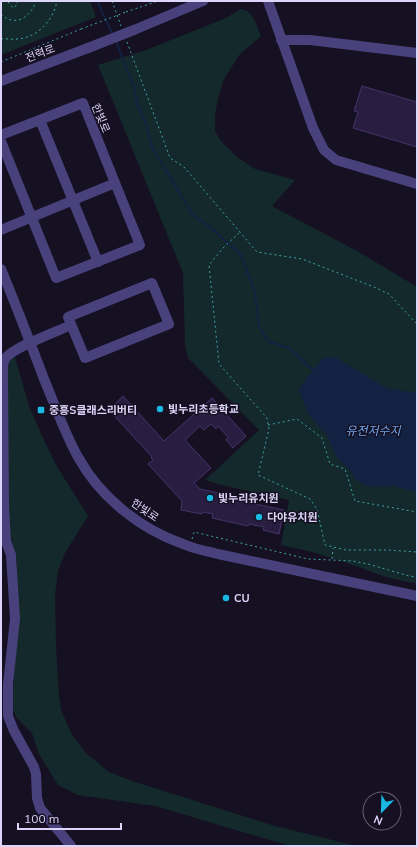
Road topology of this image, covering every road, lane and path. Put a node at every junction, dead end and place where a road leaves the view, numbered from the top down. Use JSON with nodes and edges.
{"nodes":[{"id":1,"x":17,"y":1,"type":"edge"},
{"id":2,"x":36,"y":1,"type":"edge"},
{"id":3,"x":57,"y":1,"type":"edge"},
{"id":4,"x":112,"y":1,"type":"edge"},
{"id":5,"x":158,"y":1,"type":"edge"},
{"id":6,"x":203,"y":1,"type":"edge"},
{"id":7,"x":268,"y":1,"type":"edge"},
{"id":8,"x":8,"y":2,"type":"dead end"},
{"id":9,"x":1,"y":14,"type":"edge"},
{"id":10,"x":123,"y":31,"type":"dead end"},
{"id":11,"x":125,"y":38,"type":"dead end"},
{"id":12,"x":1,"y":39,"type":"edge"},
{"id":13,"x":281,"y":40,"type":"junction"},
{"id":14,"x":417,"y":53,"type":"edge"},
{"id":15,"x":1,"y":62,"type":"edge"},
{"id":16,"x":1,"y":81,"type":"edge"},
{"id":17,"x":40,"y":120,"type":"junction"},
{"id":18,"x":1,"y":135,"type":"edge"},
{"id":19,"x":1,"y":141,"type":"edge"},
{"id":20,"x":115,"y":183,"type":"junction"},
{"id":21,"x":417,"y":184,"type":"edge"},
{"id":22,"x":73,"y":201,"type":"junction"},
{"id":23,"x":32,"y":218,"type":"junction"},
{"id":24,"x":1,"y":230,"type":"edge"},
{"id":25,"x":240,"y":233,"type":"junction"},
{"id":26,"x":98,"y":262,"type":"junction"},
{"id":27,"x":1,"y":269,"type":"edge"},
{"id":28,"x":417,"y":324,"type":"edge"},
{"id":29,"x":71,"y":325,"type":"junction"},
{"id":30,"x":30,"y":343,"type":"junction"},
{"id":31,"x":2,"y":371,"type":"edge"},
{"id":32,"x":268,"y":425,"type":"junction"},
{"id":33,"x":417,"y":512,"type":"edge"},
{"id":34,"x":190,"y":547,"type":"junction"},
{"id":35,"x":333,"y":547,"type":"junction"},
{"id":36,"x":417,"y":552,"type":"edge"},
{"id":37,"x":332,"y":560,"type":"junction"},
{"id":38,"x":417,"y":577,"type":"edge"},
{"id":39,"x":417,"y":596,"type":"edge"},
{"id":40,"x":71,"y":846,"type":"edge"}],
"edges":[{"from":1,"to":8,"type":"path"},
{"from":2,"to":9,"type":"path"},
{"from":3,"to":12,"type":"path"},
{"from":4,"to":10,"type":"path"},
{"from":5,"to":15,"type":"path","bridge":true},
{"from":6,"to":16,"type":"street","name":"전력로","bridge":true},
{"from":7,"to":13,"type":"street"},
{"from":11,"to":25,"type":"path"},
{"from":13,"to":14,"type":"street"},
{"from":13,"to":21,"type":"street"},
{"from":17,"to":18,"type":"street","name":"한빛로"},
{"from":17,"to":20,"type":"street","name":"한빛로"},
{"from":17,"to":22,"type":"street"},
{"from":19,"to":23,"type":"street","name":"한빛로"},
{"from":20,"to":22,"type":"street"},
{"from":20,"to":26,"type":"street","name":"한빛로"},
{"from":22,"to":23,"type":"street"},
{"from":22,"to":26,"type":"street"},
{"from":23,"to":24,"type":"street"},
{"from":23,"to":26,"type":"street","name":"한빛로"},
{"from":25,"to":28,"type":"path"},
{"from":25,"to":32,"type":"path"},
{"from":27,"to":30,"type":"street","name":"한빛로"},
{"from":29,"to":29,"type":"street"},
{"from":29,"to":30,"type":"street"},
{"from":30,"to":31,"type":"street"},
{"from":30,"to":34,"type":"street","name":"한빛로"},
{"from":31,"to":40,"type":"street"},
{"from":32,"to":33,"type":"path"},
{"from":32,"to":35,"type":"path"},
{"from":34,"to":37,"type":"path"},
{"from":34,"to":39,"type":"street","name":"한빛로"},
{"from":35,"to":36,"type":"path"},
{"from":35,"to":37,"type":"path"},
{"from":37,"to":38,"type":"path"}]}
